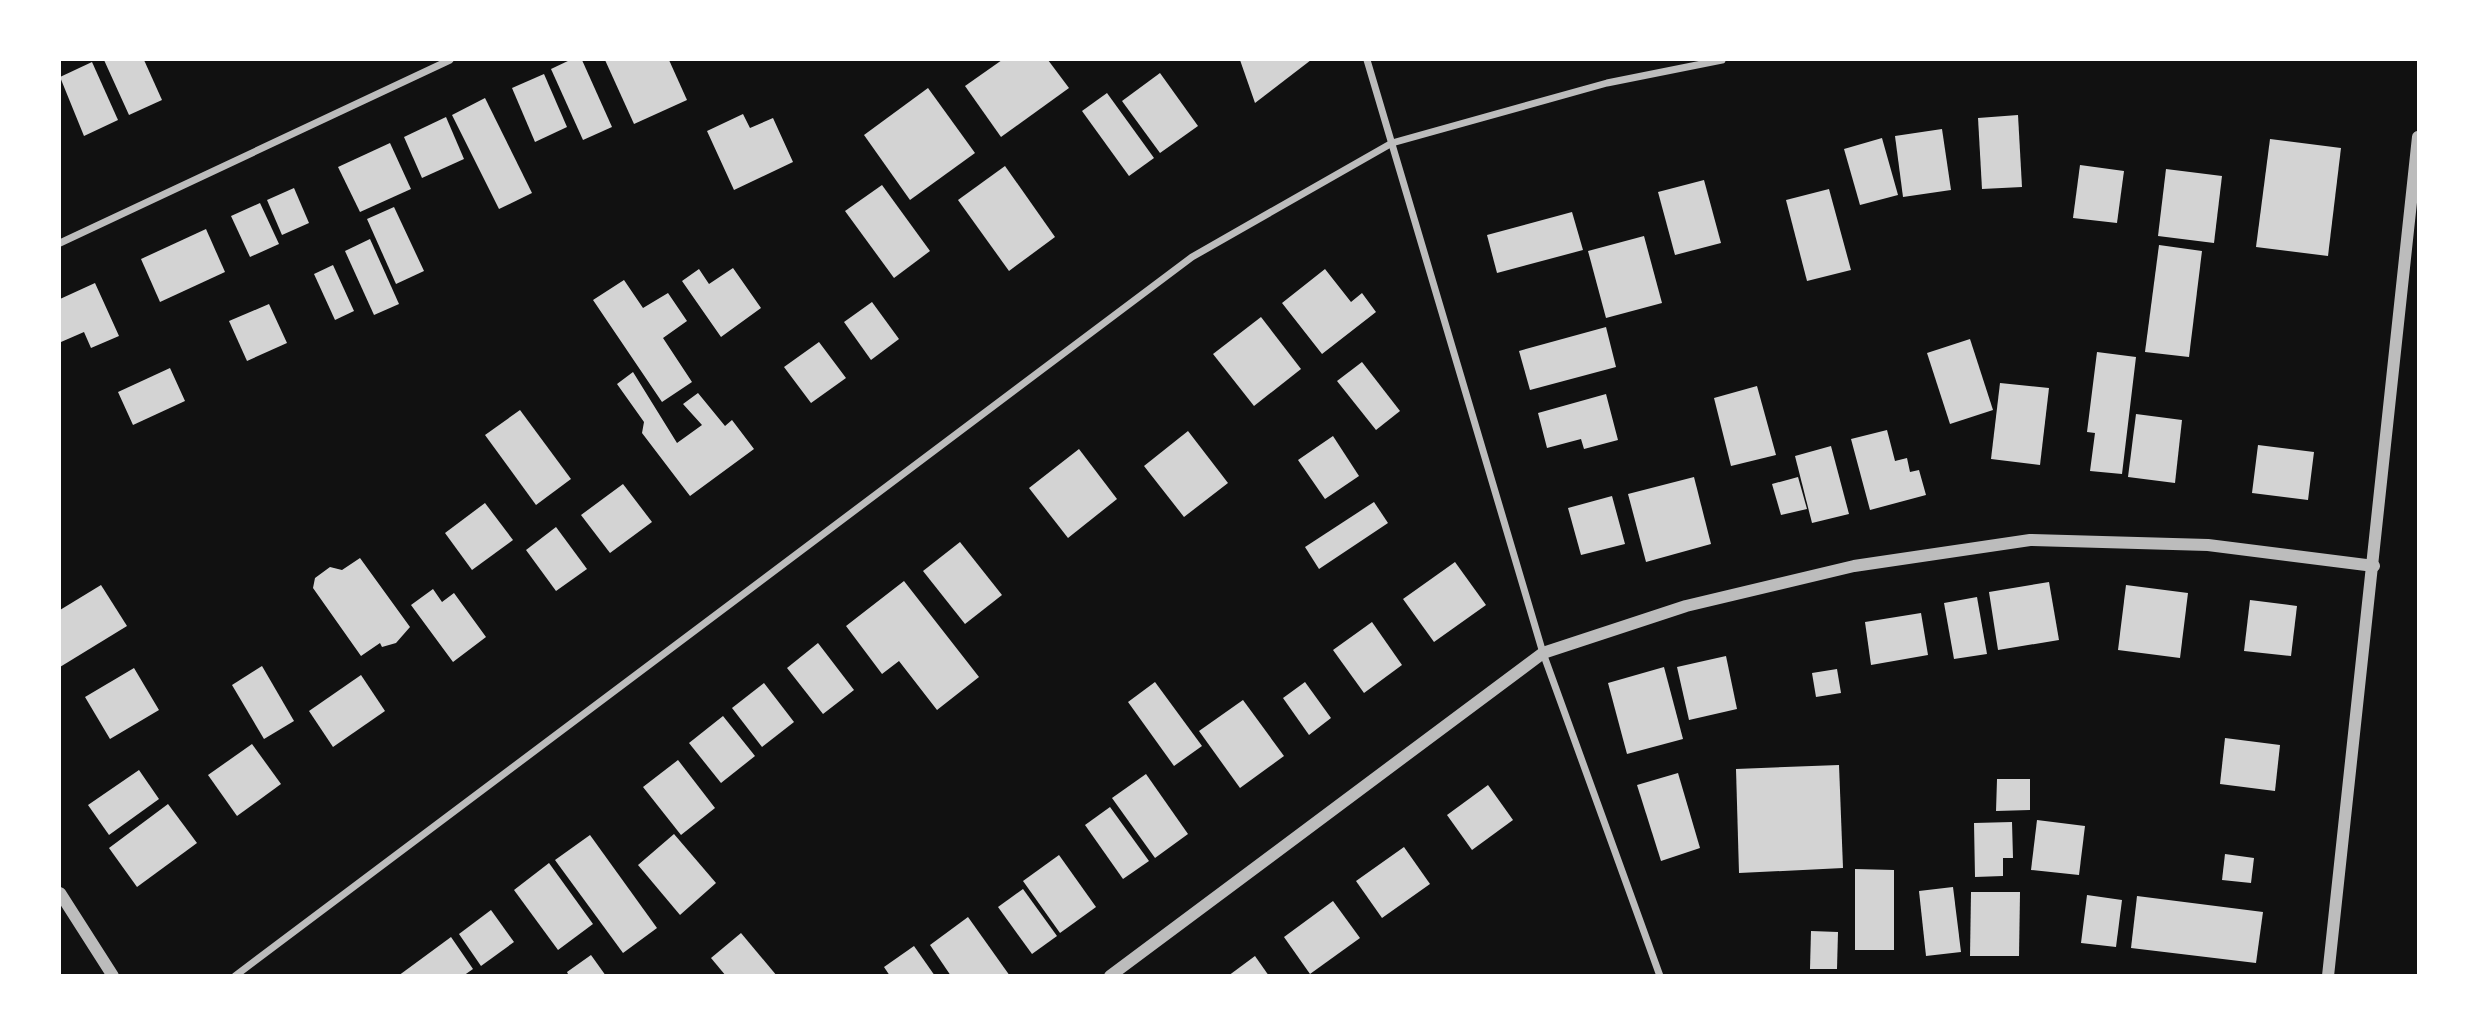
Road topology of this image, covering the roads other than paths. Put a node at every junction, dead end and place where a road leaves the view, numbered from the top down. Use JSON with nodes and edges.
{"nodes":[{"id":1,"x":450,"y":60,"type":"edge"},
{"id":2,"x":1367,"y":60,"type":"edge"},
{"id":3,"x":1722,"y":60,"type":"edge"},
{"id":4,"x":2418,"y":137,"type":"edge"},
{"id":5,"x":1392,"y":144,"type":"junction"},
{"id":6,"x":60,"y":243,"type":"edge"},
{"id":7,"x":2374,"y":566,"type":"junction"},
{"id":8,"x":1543,"y":653,"type":"junction"},
{"id":9,"x":60,"y":893,"type":"edge"},
{"id":10,"x":113,"y":975,"type":"edge"},
{"id":11,"x":234,"y":975,"type":"edge"},
{"id":12,"x":1110,"y":975,"type":"edge"},
{"id":13,"x":1660,"y":975,"type":"edge"},
{"id":14,"x":2328,"y":975,"type":"edge"}],
"edges":[{"from":1,"to":6,"type":"street"},
{"from":2,"to":5,"type":"street"},
{"from":3,"to":5,"type":"street"},
{"from":4,"to":7,"type":"street"},
{"from":5,"to":8,"type":"street"},
{"from":5,"to":11,"type":"street"},
{"from":7,"to":8,"type":"street"},
{"from":7,"to":14,"type":"street"},
{"from":8,"to":12,"type":"street"},
{"from":8,"to":13,"type":"street"},
{"from":9,"to":10,"type":"street"}]}
